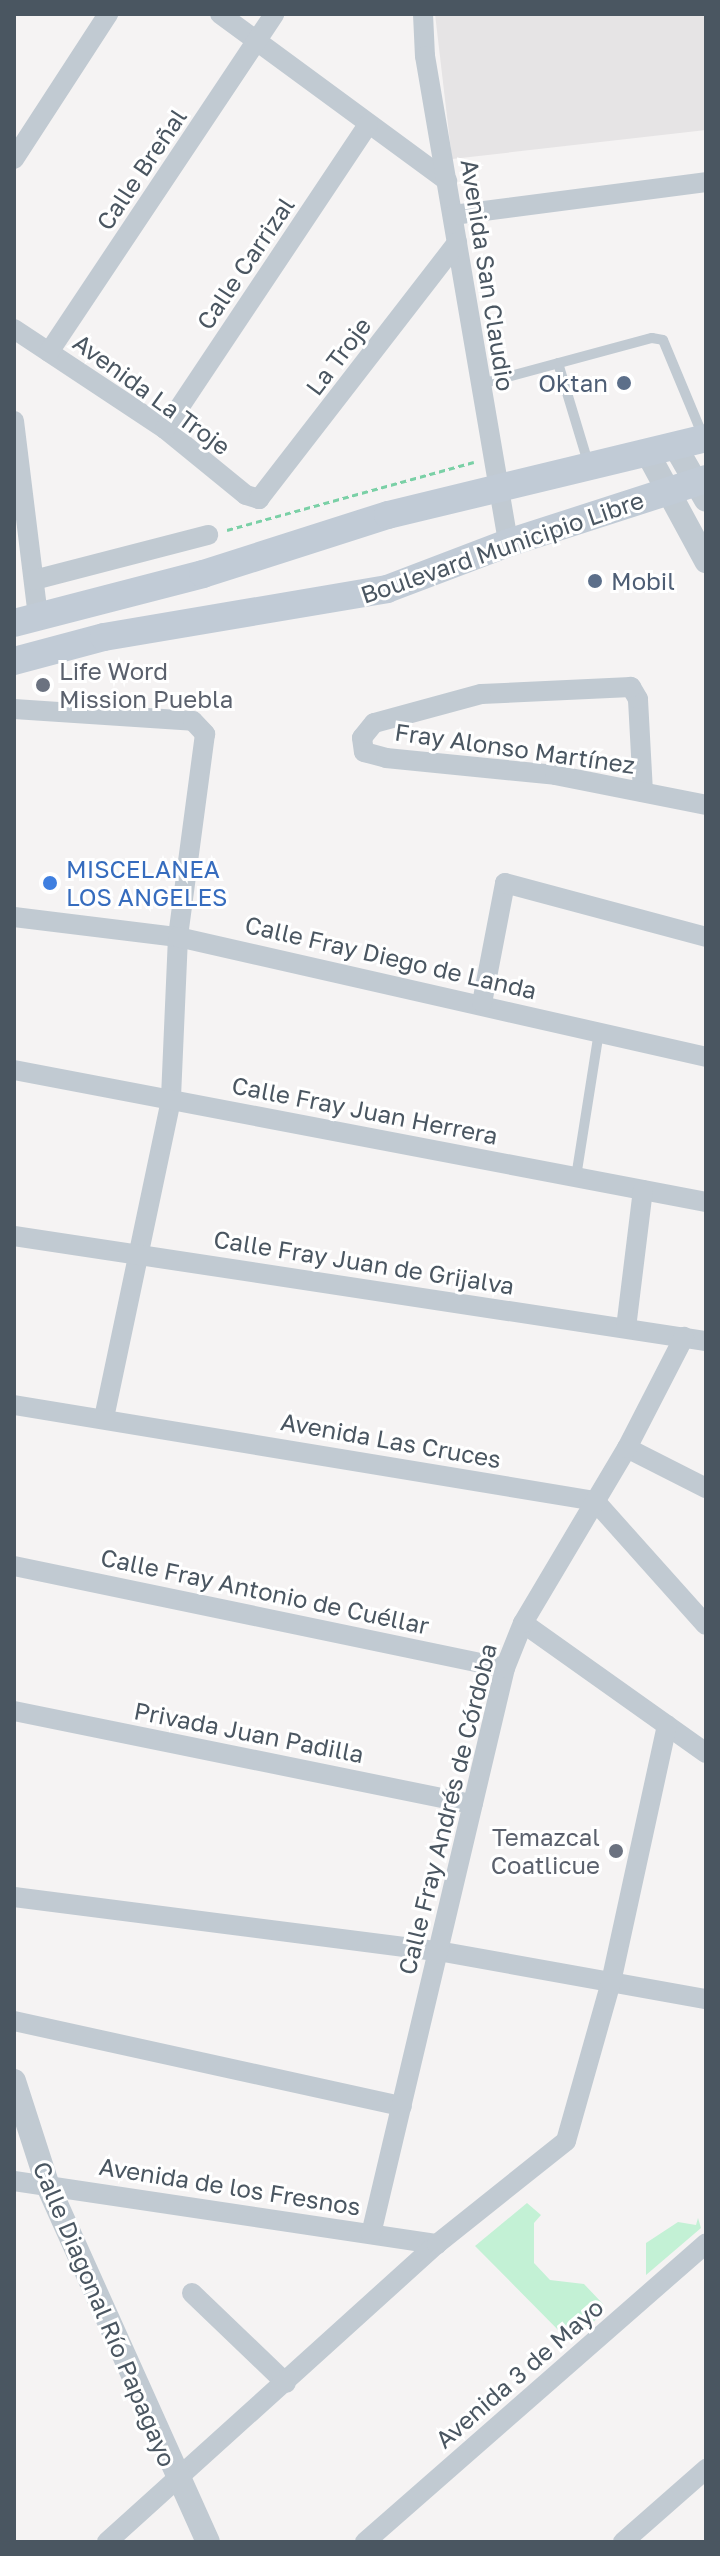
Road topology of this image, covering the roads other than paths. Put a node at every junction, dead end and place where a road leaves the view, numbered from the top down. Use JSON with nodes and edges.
{"nodes":[{"id":1,"x":108,"y":14,"type":"edge"},
{"id":2,"x":220,"y":14,"type":"edge"},
{"id":3,"x":274,"y":14,"type":"edge"},
{"id":4,"x":423,"y":14,"type":"edge"},
{"id":5,"x":259,"y":41,"type":"junction"},
{"id":6,"x":368,"y":125,"type":"junction"},
{"id":7,"x":14,"y":159,"type":"edge"},
{"id":8,"x":447,"y":181,"type":"junction"},
{"id":9,"x":706,"y":182,"type":"edge"},
{"id":10,"x":453,"y":215,"type":"junction"},
{"id":11,"x":457,"y":243,"type":"junction"},
{"id":12,"x":14,"y":329,"type":"edge"},
{"id":13,"x":49,"y":352,"type":"junction"},
{"id":14,"x":558,"y":363,"type":"junction"},
{"id":15,"x":479,"y":385,"type":"junction"},
{"id":16,"x":14,"y":421,"type":"edge"},
{"id":17,"x":165,"y":429,"type":"junction"},
{"id":18,"x":705,"y":439,"type":"edge"},
{"id":19,"x":675,"y":446,"type":"junction"},
{"id":20,"x":648,"y":454,"type":"junction"},
{"id":21,"x":589,"y":468,"type":"junction"},
{"id":22,"x":702,"y":487,"type":"edge"},
{"id":23,"x":497,"y":491,"type":"junction"},
{"id":24,"x":664,"y":492,"type":"junction"},
{"id":25,"x":259,"y":499,"type":"joint"},
{"id":26,"x":208,"y":535,"type":"road end"},
{"id":27,"x":508,"y":543,"type":"junction"},
{"id":28,"x":706,"y":561,"type":"edge"},
{"id":29,"x":34,"y":580,"type":"junction"},
{"id":30,"x":26,"y":620,"type":"edge"},
{"id":31,"x":14,"y":661,"type":"edge"},
{"id":32,"x":14,"y":709,"type":"edge"},
{"id":33,"x":643,"y":792,"type":"junction"},
{"id":34,"x":706,"y":805,"type":"edge"},
{"id":35,"x":14,"y":917,"type":"edge"},
{"id":36,"x":178,"y":937,"type":"junction"},
{"id":37,"x":706,"y":937,"type":"edge"},
{"id":38,"x":482,"y":1003,"type":"junction"},
{"id":39,"x":599,"y":1031,"type":"junction"},
{"id":40,"x":706,"y":1057,"type":"edge"},
{"id":41,"x":14,"y":1070,"type":"edge"},
{"id":42,"x":171,"y":1100,"type":"junction"},
{"id":43,"x":576,"y":1177,"type":"junction"},
{"id":44,"x":643,"y":1190,"type":"junction"},
{"id":45,"x":706,"y":1202,"type":"edge"},
{"id":46,"x":14,"y":1236,"type":"edge"},
{"id":47,"x":140,"y":1254,"type":"junction"},
{"id":48,"x":626,"y":1328,"type":"junction"},
{"id":49,"x":684,"y":1337,"type":"junction"},
{"id":50,"x":706,"y":1341,"type":"edge"},
{"id":51,"x":14,"y":1405,"type":"edge"},
{"id":52,"x":104,"y":1418,"type":"junction"},
{"id":53,"x":627,"y":1448,"type":"junction"},
{"id":54,"x":706,"y":1488,"type":"edge"},
{"id":55,"x":595,"y":1501,"type":"junction"},
{"id":56,"x":14,"y":1566,"type":"edge"},
{"id":57,"x":523,"y":1623,"type":"junction"},
{"id":58,"x":706,"y":1625,"type":"edge"},
{"id":59,"x":505,"y":1668,"type":"junction"},
{"id":60,"x":14,"y":1711,"type":"edge"},
{"id":61,"x":667,"y":1725,"type":"junction"},
{"id":62,"x":706,"y":1753,"type":"edge"},
{"id":63,"x":473,"y":1804,"type":"junction"},
{"id":64,"x":14,"y":1897,"type":"edge"},
{"id":65,"x":438,"y":1951,"type":"junction"},
{"id":66,"x":611,"y":1982,"type":"junction"},
{"id":67,"x":706,"y":1999,"type":"edge"},
{"id":68,"x":14,"y":2021,"type":"edge"},
{"id":69,"x":14,"y":2081,"type":"edge"},
{"id":70,"x":402,"y":2106,"type":"junction"},
{"id":71,"x":14,"y":2181,"type":"edge"},
{"id":72,"x":48,"y":2186,"type":"junction"},
{"id":73,"x":371,"y":2234,"type":"junction"},
{"id":74,"x":437,"y":2244,"type":"junction"},
{"id":75,"x":706,"y":2244,"type":"edge"},
{"id":76,"x":192,"y":2293,"type":"dead end"},
{"id":77,"x":286,"y":2383,"type":"junction"},
{"id":78,"x":706,"y":2469,"type":"edge"},
{"id":79,"x":174,"y":2476,"type":"junction"},
{"id":80,"x":107,"y":2542,"type":"edge"},
{"id":81,"x":208,"y":2542,"type":"edge"},
{"id":82,"x":365,"y":2542,"type":"edge"},
{"id":83,"x":623,"y":2542,"type":"edge"}],
"edges":[{"from":1,"to":7,"type":"street"},
{"from":2,"to":5,"type":"street"},
{"from":3,"to":5,"type":"street","name":"Calle Breñal"},
{"from":4,"to":8,"type":"street","name":"Avenida San Claudio"},
{"from":5,"to":6,"type":"street"},
{"from":5,"to":13,"type":"street","name":"Calle Breñal"},
{"from":6,"to":8,"type":"street"},
{"from":6,"to":17,"type":"street","name":"Calle Carrizal"},
{"from":8,"to":10,"type":"street","name":"Avenida San Claudio"},
{"from":9,"to":10,"type":"street"},
{"from":10,"to":11,"type":"street","name":"Avenida San Claudio"},
{"from":11,"to":15,"type":"street","name":"Avenida San Claudio"},
{"from":11,"to":25,"type":"street","name":"La Troje"},
{"from":12,"to":13,"type":"street","name":"Avenida La Troje"},
{"from":13,"to":17,"type":"street","name":"Avenida La Troje"},
{"from":14,"to":15,"type":"lane"},
{"from":14,"to":18,"type":"lane"},
{"from":14,"to":21,"type":"lane"},
{"from":15,"to":23,"type":"street","name":"Avenida San Claudio"},
{"from":16,"to":29,"type":"street"},
{"from":17,"to":25,"type":"street","name":"Avenida La Troje"},
{"from":18,"to":19,"type":"main road","name":"Boulevard Municipio Libre"},
{"from":19,"to":20,"type":"main road","name":"Boulevard Municipio Libre"},
{"from":19,"to":22,"type":"street"},
{"from":20,"to":21,"type":"main road","name":"Boulevard Municipio Libre"},
{"from":20,"to":24,"type":"street"},
{"from":21,"to":23,"type":"main road","name":"Boulevard Municipio Libre"},
{"from":22,"to":24,"type":"main road","name":"Boulevard Municipio Libre"},
{"from":23,"to":27,"type":"street","name":"Avenida San Claudio"},
{"from":23,"to":30,"type":"main road","name":"Boulevard Municipio Libre"},
{"from":24,"to":27,"type":"main road","name":"Boulevard Municipio Libre"},
{"from":24,"to":28,"type":"street"},
{"from":26,"to":29,"type":"street"},
{"from":27,"to":31,"type":"main road","name":"Boulevard Municipio Libre"},
{"from":29,"to":30,"type":"street"},
{"from":32,"to":36,"type":"street"},
{"from":33,"to":33,"type":"street","name":"Fray Alonso Martínez"},
{"from":33,"to":34,"type":"street"},
{"from":35,"to":36,"type":"street","name":"Calle Fray Diego de Landa"},
{"from":36,"to":38,"type":"street","name":"Calle Fray Diego de Landa"},
{"from":36,"to":42,"type":"street"},
{"from":37,"to":38,"type":"street"},
{"from":38,"to":39,"type":"street","name":"Calle Fray Diego de Landa"},
{"from":39,"to":40,"type":"street","name":"Calle Fray Diego de Landa"},
{"from":39,"to":43,"type":"lane"},
{"from":41,"to":42,"type":"street","name":"Calle Fray Juan Herrera"},
{"from":42,"to":43,"type":"street","name":"Calle Fray Juan Herrera"},
{"from":42,"to":47,"type":"street"},
{"from":43,"to":44,"type":"street","name":"Calle Fray Juan Herrera"},
{"from":44,"to":45,"type":"street","name":"Calle Fray Juan Herrera"},
{"from":44,"to":48,"type":"street"},
{"from":46,"to":47,"type":"street","name":"Calle Fray Juan de Grijalva"},
{"from":47,"to":48,"type":"street","name":"Calle Fray Juan de Grijalva"},
{"from":47,"to":52,"type":"street"},
{"from":48,"to":49,"type":"street","name":"Calle Fray Juan de Grijalva"},
{"from":49,"to":50,"type":"street","name":"Calle Fray Juan de Grijalva"},
{"from":49,"to":53,"type":"street","name":"Calle Fray Andrés de Córdoba"},
{"from":51,"to":52,"type":"street","name":"Avenida Las Cruces"},
{"from":52,"to":55,"type":"street","name":"Avenida Las Cruces"},
{"from":53,"to":54,"type":"street"},
{"from":53,"to":55,"type":"street","name":"Calle Fray Andrés de Córdoba"},
{"from":55,"to":57,"type":"street","name":"Calle Fray Andrés de Córdoba"},
{"from":55,"to":58,"type":"street"},
{"from":56,"to":59,"type":"street","name":"Calle Fray Antonio de Cuéllar"},
{"from":57,"to":59,"type":"street","name":"Calle Fray Andrés de Córdoba"},
{"from":57,"to":61,"type":"street"},
{"from":59,"to":63,"type":"street","name":"Calle Fray Andrés de Córdoba"},
{"from":60,"to":63,"type":"street","name":"Privada Juan Padilla"},
{"from":61,"to":62,"type":"street"},
{"from":61,"to":66,"type":"street"},
{"from":63,"to":65,"type":"street","name":"Calle Fray Andrés de Córdoba"},
{"from":64,"to":65,"type":"street"},
{"from":65,"to":66,"type":"street"},
{"from":65,"to":70,"type":"street","name":"Calle Fray Andrés de Córdoba"},
{"from":66,"to":67,"type":"street"},
{"from":66,"to":74,"type":"street"},
{"from":68,"to":70,"type":"street"},
{"from":69,"to":72,"type":"street","name":"Calle Diagonal Río Papagayo"},
{"from":70,"to":73,"type":"street","name":"Calle Fray Andrés de Córdoba"},
{"from":71,"to":72,"type":"street","name":"Avenida de los Fresnos"},
{"from":72,"to":73,"type":"street","name":"Avenida de los Fresnos"},
{"from":72,"to":79,"type":"street","name":"Calle Diagonal Río Papagayo"},
{"from":73,"to":74,"type":"street","name":"Avenida de los Fresnos"},
{"from":74,"to":77,"type":"street"},
{"from":75,"to":82,"type":"street","name":"Avenida 3 de Mayo"},
{"from":76,"to":77,"type":"street"},
{"from":77,"to":79,"type":"street"},
{"from":78,"to":83,"type":"street"},
{"from":79,"to":80,"type":"street"},
{"from":79,"to":81,"type":"street","name":"Calle Diagonal Río Papagayo"}]}
